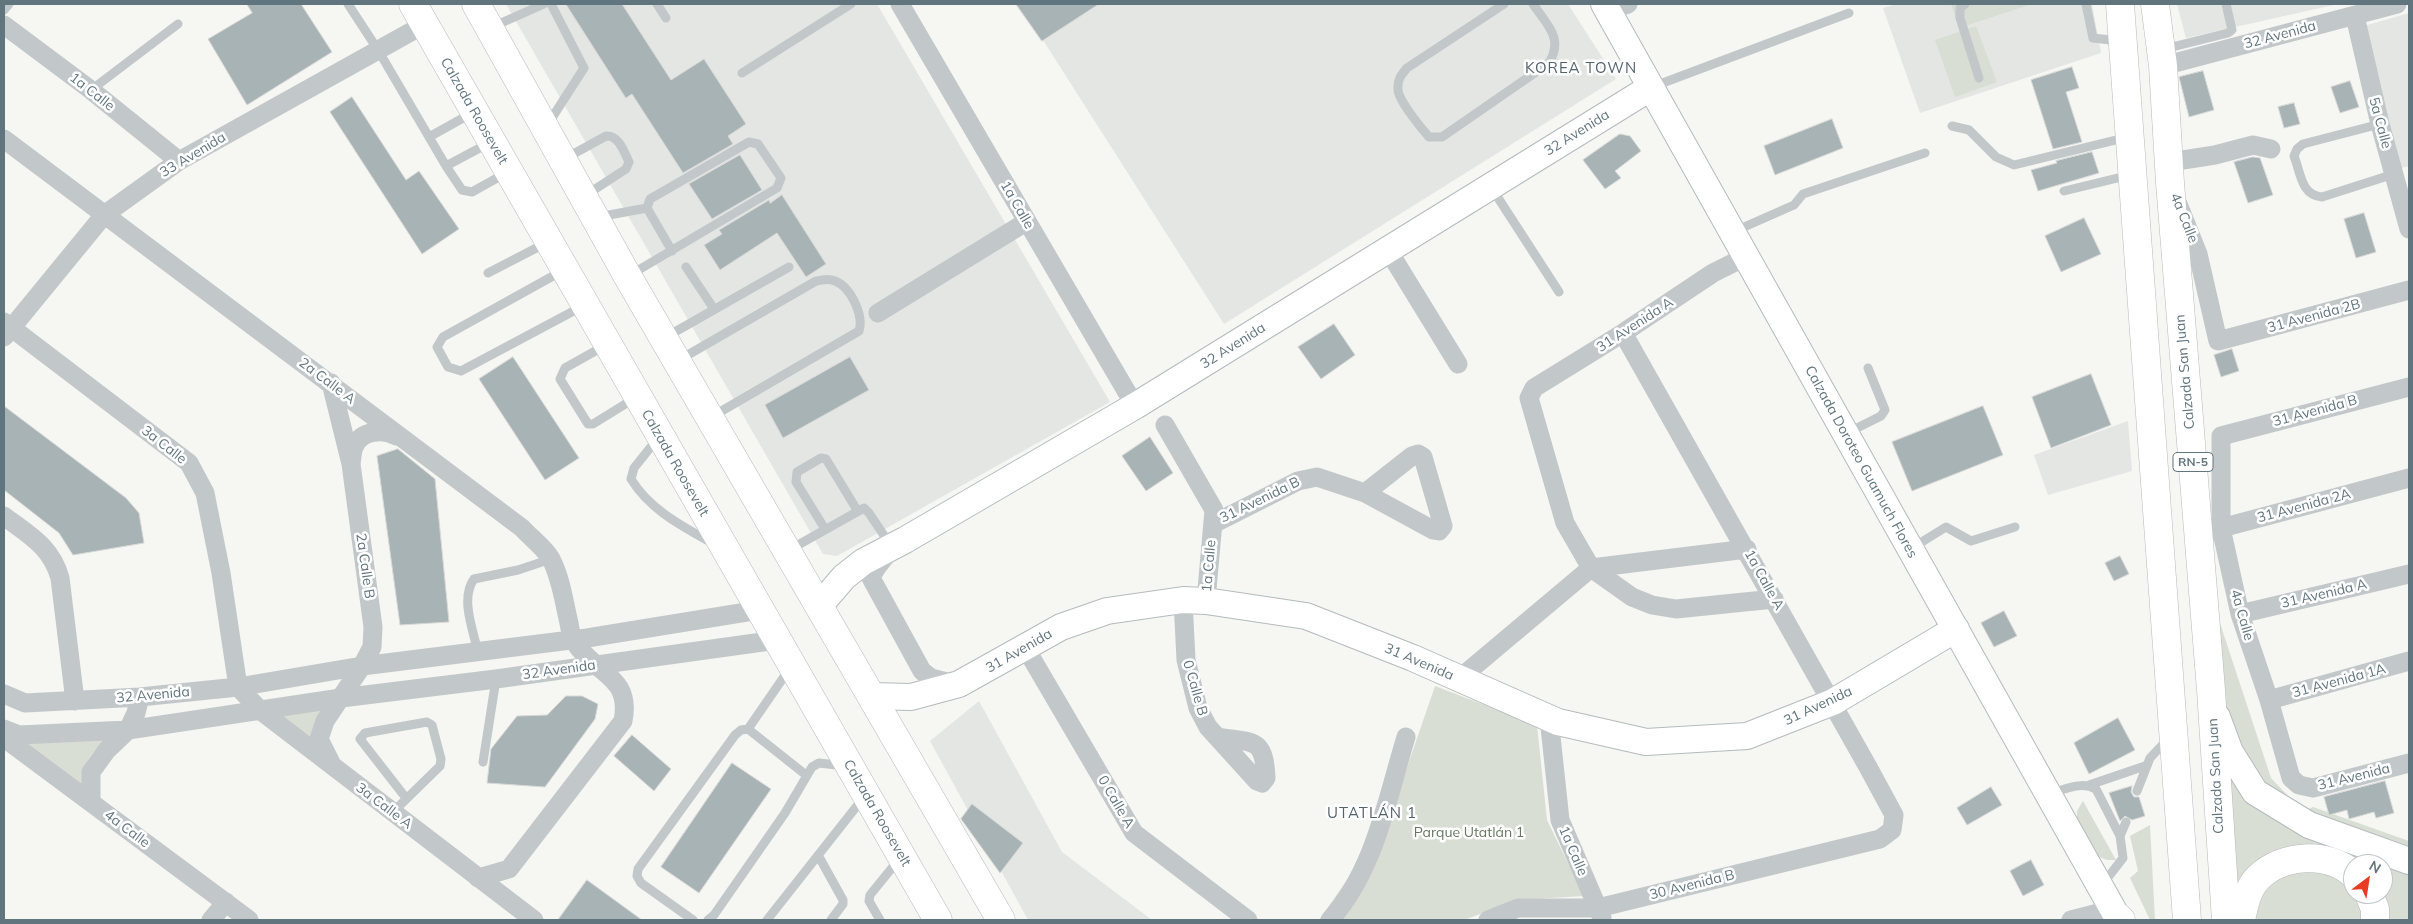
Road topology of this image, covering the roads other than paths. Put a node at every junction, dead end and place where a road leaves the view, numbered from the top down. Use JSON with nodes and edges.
{"nodes":[{"id":1,"x":9,"y":4,"type":"edge"},
{"id":2,"x":348,"y":4,"type":"edge"},
{"id":3,"x":477,"y":4,"type":"edge"},
{"id":4,"x":544,"y":4,"type":"edge"},
{"id":5,"x":551,"y":4,"type":"edge"},
{"id":6,"x":657,"y":4,"type":"edge"},
{"id":7,"x":852,"y":4,"type":"edge"},
{"id":8,"x":900,"y":4,"type":"edge"},
{"id":9,"x":1504,"y":4,"type":"edge"},
{"id":10,"x":1533,"y":4,"type":"edge"},
{"id":11,"x":1965,"y":4,"type":"edge"},
{"id":12,"x":2086,"y":4,"type":"edge"},
{"id":13,"x":2120,"y":4,"type":"edge"},
{"id":14,"x":2155,"y":4,"type":"edge"},
{"id":15,"x":2226,"y":4,"type":"edge"},
{"id":16,"x":2397,"y":4,"type":"edge"},
{"id":17,"x":1613,"y":6,"type":"edge"},
{"id":18,"x":4,"y":10,"type":"edge"},
{"id":19,"x":1849,"y":13,"type":"dead end"},
{"id":20,"x":419,"y":14,"type":"edge"},
{"id":21,"x":2354,"y":16,"type":"junction"},
{"id":22,"x":666,"y":18,"type":"dead end"},
{"id":23,"x":178,"y":24,"type":"dead end"},
{"id":24,"x":4,"y":25,"type":"edge"},
{"id":25,"x":490,"y":28,"type":"junction"},
{"id":26,"x":2124,"y":41,"type":"junction"},
{"id":27,"x":378,"y":50,"type":"junction"},
{"id":28,"x":2162,"y":58,"type":"junction"},
{"id":29,"x":742,"y":73,"type":"dead end"},
{"id":30,"x":1979,"y":78,"type":"dead end"},
{"id":31,"x":1650,"y":88,"type":"junction"},
{"id":32,"x":91,"y":90,"type":"junction"},
{"id":33,"x":475,"y":112,"type":"junction"},
{"id":34,"x":2380,"y":124,"type":"junction"},
{"id":35,"x":546,"y":126,"type":"junction"},
{"id":36,"x":1952,"y":126,"type":"dead end"},
{"id":37,"x":2131,"y":136,"type":"junction"},
{"id":38,"x":429,"y":137,"type":"junction"},
{"id":39,"x":4,"y":139,"type":"edge"},
{"id":40,"x":492,"y":142,"type":"junction"},
{"id":41,"x":2271,"y":149,"type":"dead end"},
{"id":42,"x":1925,"y":153,"type":"dead end"},
{"id":43,"x":564,"y":160,"type":"junction"},
{"id":44,"x":178,"y":161,"type":"junction"},
{"id":45,"x":446,"y":166,"type":"junction"},
{"id":46,"x":509,"y":172,"type":"junction"},
{"id":47,"x":2170,"y":173,"type":"junction"},
{"id":48,"x":2133,"y":174,"type":"junction"},
{"id":49,"x":2401,"y":182,"type":"edge"},
{"id":50,"x":1490,"y":187,"type":"junction"},
{"id":51,"x":2064,"y":191,"type":"dead end"},
{"id":52,"x":590,"y":207,"type":"junction"},
{"id":53,"x":647,"y":208,"type":"junction"},
{"id":54,"x":104,"y":215,"type":"junction"},
{"id":55,"x":1026,"y":222,"type":"junction"},
{"id":56,"x":2409,"y":229,"type":"edge"},
{"id":57,"x":1731,"y":233,"type":"junction"},
{"id":58,"x":549,"y":242,"type":"junction"},
{"id":59,"x":1388,"y":250,"type":"junction"},
{"id":60,"x":672,"y":251,"type":"junction"},
{"id":61,"x":1745,"y":257,"type":"junction"},
{"id":62,"x":686,"y":267,"type":"dead end"},
{"id":63,"x":788,"y":267,"type":"dead end"},
{"id":64,"x":565,"y":270,"type":"junction"},
{"id":65,"x":488,"y":273,"type":"dead end"},
{"id":66,"x":628,"y":277,"type":"junction"},
{"id":67,"x":2409,"y":290,"type":"edge"},
{"id":68,"x":1559,"y":292,"type":"dead end"},
{"id":69,"x":585,"y":305,"type":"junction"},
{"id":70,"x":714,"y":309,"type":"junction"},
{"id":71,"x":878,"y":313,"type":"dead end"},
{"id":72,"x":6,"y":329,"type":"edge"},
{"id":73,"x":1623,"y":333,"type":"junction"},
{"id":74,"x":2218,"y":341,"type":"joint"},
{"id":75,"x":607,"y":344,"type":"junction"},
{"id":76,"x":670,"y":350,"type":"junction"},
{"id":77,"x":1458,"y":364,"type":"dead end"},
{"id":78,"x":1868,"y":368,"type":"dead end"},
{"id":79,"x":331,"y":383,"type":"junction"},
{"id":80,"x":2409,"y":386,"type":"edge"},
{"id":81,"x":637,"y":396,"type":"junction"},
{"id":82,"x":1135,"y":406,"type":"junction"},
{"id":83,"x":710,"y":418,"type":"junction"},
{"id":84,"x":1165,"y":425,"type":"dead end"},
{"id":85,"x":1845,"y":434,"type":"junction"},
{"id":86,"x":659,"y":436,"type":"junction"},
{"id":87,"x":2222,"y":436,"type":"joint"},
{"id":88,"x":404,"y":440,"type":"junction"},
{"id":89,"x":351,"y":464,"type":"junction"},
{"id":90,"x":2409,"y":478,"type":"edge"},
{"id":91,"x":1365,"y":493,"type":"dead end"},
{"id":92,"x":857,"y":510,"type":"junction"},
{"id":93,"x":4,"y":516,"type":"edge"},
{"id":94,"x":1213,"y":524,"type":"junction"},
{"id":95,"x":2015,"y":527,"type":"dead end"},
{"id":96,"x":825,"y":529,"type":"junction"},
{"id":97,"x":2210,"y":531,"type":"junction"},
{"id":98,"x":892,"y":547,"type":"junction"},
{"id":99,"x":1746,"y":549,"type":"junction"},
{"id":100,"x":1909,"y":549,"type":"junction"},
{"id":101,"x":725,"y":551,"type":"junction"},
{"id":102,"x":787,"y":551,"type":"junction"},
{"id":103,"x":550,"y":558,"type":"junction"},
{"id":104,"x":1591,"y":568,"type":"junction"},
{"id":105,"x":2409,"y":574,"type":"edge"},
{"id":106,"x":1774,"y":598,"type":"junction"},
{"id":107,"x":1194,"y":601,"type":"junction"},
{"id":108,"x":819,"y":606,"type":"junction"},
{"id":109,"x":759,"y":610,"type":"junction"},
{"id":110,"x":2240,"y":614,"type":"junction"},
{"id":111,"x":1956,"y":629,"type":"junction"},
{"id":112,"x":573,"y":640,"type":"junction"},
{"id":113,"x":777,"y":640,"type":"junction"},
{"id":114,"x":1025,"y":647,"type":"junction"},
{"id":115,"x":478,"y":652,"type":"junction"},
{"id":116,"x":2409,"y":662,"type":"edge"},
{"id":117,"x":594,"y":665,"type":"junction"},
{"id":118,"x":362,"y":666,"type":"junction"},
{"id":119,"x":791,"y":666,"type":"junction"},
{"id":120,"x":1459,"y":678,"type":"junction"},
{"id":121,"x":496,"y":680,"type":"junction"},
{"id":122,"x":959,"y":684,"type":"junction"},
{"id":123,"x":238,"y":687,"type":"junction"},
{"id":124,"x":2211,"y":690,"type":"junction"},
{"id":125,"x":4,"y":694,"type":"edge"},
{"id":126,"x":871,"y":696,"type":"junction"},
{"id":127,"x":140,"y":697,"type":"junction"},
{"id":128,"x":340,"y":698,"type":"junction"},
{"id":129,"x":2269,"y":700,"type":"junction"},
{"id":130,"x":75,"y":702,"type":"junction"},
{"id":131,"x":1832,"y":702,"type":"junction"},
{"id":132,"x":261,"y":711,"type":"junction"},
{"id":133,"x":1549,"y":718,"type":"junction"},
{"id":134,"x":4,"y":729,"type":"edge"},
{"id":135,"x":748,"y":729,"type":"junction"},
{"id":136,"x":128,"y":730,"type":"junction"},
{"id":137,"x":2173,"y":734,"type":"junction"},
{"id":138,"x":1218,"y":737,"type":"junction"},
{"id":139,"x":1406,"y":737,"type":"dead end"},
{"id":140,"x":4,"y":738,"type":"edge"},
{"id":141,"x":483,"y":762,"type":"dead end"},
{"id":142,"x":2409,"y":763,"type":"edge"},
{"id":143,"x":849,"y":766,"type":"junction"},
{"id":144,"x":2145,"y":766,"type":"junction"},
{"id":145,"x":332,"y":767,"type":"junction"},
{"id":146,"x":806,"y":775,"type":"junction"},
{"id":147,"x":2089,"y":785,"type":"junction"},
{"id":148,"x":2299,"y":785,"type":"joint"},
{"id":149,"x":2137,"y":790,"type":"dead end"},
{"id":150,"x":2049,"y":794,"type":"junction"},
{"id":151,"x":866,"y":795,"type":"junction"},
{"id":152,"x":406,"y":798,"type":"junction"},
{"id":153,"x":91,"y":802,"type":"junction"},
{"id":154,"x":393,"y":812,"type":"junction"},
{"id":155,"x":2126,"y":822,"type":"dead end"},
{"id":156,"x":1892,"y":830,"type":"joint"},
{"id":157,"x":2120,"y":836,"type":"junction"},
{"id":158,"x":818,"y":855,"type":"junction"},
{"id":159,"x":901,"y":856,"type":"junction"},
{"id":160,"x":2409,"y":861,"type":"edge"},
{"id":161,"x":2343,"y":868,"type":"edge"},
{"id":162,"x":510,"y":869,"type":"junction"},
{"id":163,"x":478,"y":878,"type":"junction"},
{"id":164,"x":2101,"y":885,"type":"junction"},
{"id":165,"x":226,"y":902,"type":"junction"},
{"id":166,"x":2373,"y":904,"type":"edge"},
{"id":167,"x":514,"y":905,"type":"junction"},
{"id":168,"x":1600,"y":914,"type":"edge"},
{"id":169,"x":2118,"y":917,"type":"edge"},
{"id":170,"x":936,"y":919,"type":"edge"},
{"id":171,"x":211,"y":920,"type":"edge"},
{"id":172,"x":249,"y":920,"type":"edge"},
{"id":173,"x":534,"y":920,"type":"edge"},
{"id":174,"x":693,"y":920,"type":"edge"},
{"id":175,"x":708,"y":920,"type":"edge"},
{"id":176,"x":767,"y":920,"type":"edge"},
{"id":177,"x":831,"y":920,"type":"edge"},
{"id":178,"x":880,"y":920,"type":"edge"},
{"id":179,"x":1001,"y":920,"type":"edge"},
{"id":180,"x":1248,"y":920,"type":"edge"},
{"id":181,"x":1330,"y":920,"type":"edge"},
{"id":182,"x":1488,"y":920,"type":"edge"},
{"id":183,"x":2071,"y":920,"type":"edge"},
{"id":184,"x":2187,"y":920,"type":"edge"},
{"id":185,"x":2226,"y":920,"type":"edge"},
{"id":186,"x":2241,"y":920,"type":"edge"},
{"id":187,"x":2375,"y":920,"type":"edge"}],
"edges":[{"from":1,"to":18,"type":"lane"},
{"from":2,"to":27,"type":"lane"},
{"from":3,"to":25,"type":"main road"},
{"from":4,"to":25,"type":"lane"},
{"from":5,"to":35,"type":"lane"},
{"from":6,"to":22,"type":"lane"},
{"from":7,"to":29,"type":"lane"},
{"from":8,"to":55,"type":"street","name":"1a Calle"},
{"from":9,"to":10,"type":"lane"},
{"from":11,"to":30,"type":"lane"},
{"from":12,"to":26,"type":"lane"},
{"from":13,"to":26,"type":"main road","number":"RN-5"},
{"from":14,"to":28,"type":"main road","name":"Calzada San Juan","number":"RN-5"},
{"from":15,"to":28,"type":"lane"},
{"from":16,"to":21,"type":"street","name":"32 Avenida"},
{"from":17,"to":31,"type":"street","name":"Calzada Doroteo Guamuch Flores"},
{"from":19,"to":31,"type":"lane"},
{"from":20,"to":27,"type":"street","name":"33 Avenida"},
{"from":20,"to":33,"type":"main road","name":"Calzada Roosevelt"},
{"from":21,"to":28,"type":"street","name":"32 Avenida"},
{"from":21,"to":34,"type":"street","name":"5a Calle"},
{"from":23,"to":32,"type":"lane"},
{"from":24,"to":32,"type":"street","name":"1a Calle"},
{"from":25,"to":35,"type":"main road"},
{"from":26,"to":37,"type":"main road","number":"RN-5"},
{"from":27,"to":38,"type":"lane"},
{"from":27,"to":44,"type":"street","name":"33 Avenida"},
{"from":28,"to":47,"type":"main road","name":"Calzada San Juan","number":"RN-5"},
{"from":31,"to":50,"type":"street","name":"32 Avenida"},
{"from":31,"to":57,"type":"street","name":"Calzada Doroteo Guamuch Flores"},
{"from":32,"to":44,"type":"street","name":"1a Calle"},
{"from":33,"to":38,"type":"lane"},
{"from":33,"to":40,"type":"main road","name":"Calzada Roosevelt"},
{"from":34,"to":49,"type":"street","name":"5a Calle"},
{"from":34,"to":49,"type":"lane"},
{"from":35,"to":43,"type":"main road"},
{"from":36,"to":37,"type":"lane"},
{"from":37,"to":48,"type":"main road","number":"RN-5"},
{"from":38,"to":45,"type":"lane"},
{"from":39,"to":54,"type":"street","name":"2a Calle A"},
{"from":40,"to":45,"type":"lane"},
{"from":40,"to":46,"type":"main road","name":"Calzada Roosevelt"},
{"from":41,"to":47,"type":"street"},
{"from":42,"to":57,"type":"lane"},
{"from":43,"to":52,"type":"main road"},
{"from":43,"to":52,"type":"lane"},
{"from":44,"to":54,"type":"street","name":"33 Avenida"},
{"from":45,"to":46,"type":"lane"},
{"from":46,"to":58,"type":"main road","name":"Calzada Roosevelt"},
{"from":47,"to":74,"type":"street","name":"4a Calle"},
{"from":47,"to":97,"type":"main road","name":"Calzada San Juan","number":"RN-5"},
{"from":48,"to":51,"type":"lane"},
{"from":48,"to":137,"type":"main road","number":"RN-5"},
{"from":49,"to":56,"type":"street","name":"5a Calle"},
{"from":50,"to":59,"type":"street","name":"32 Avenida"},
{"from":50,"to":68,"type":"lane"},
{"from":52,"to":53,"type":"lane"},
{"from":52,"to":66,"type":"main road"},
{"from":53,"to":60,"type":"lane"},
{"from":53,"to":60,"type":"lane"},
{"from":54,"to":72,"type":"street","name":"33 Avenida"},
{"from":54,"to":79,"type":"street","name":"2a Calle A"},
{"from":55,"to":71,"type":"street"},
{"from":55,"to":82,"type":"street","name":"1a Calle"},
{"from":57,"to":61,"type":"street","name":"Calzada Doroteo Guamuch Flores"},
{"from":58,"to":64,"type":"main road","name":"Calzada Roosevelt"},
{"from":58,"to":65,"type":"lane"},
{"from":59,"to":77,"type":"street"},
{"from":59,"to":82,"type":"street","name":"32 Avenida"},
{"from":60,"to":66,"type":"lane"},
{"from":61,"to":73,"type":"street","name":"31 Avenida A"},
{"from":61,"to":85,"type":"street","name":"Calzada Doroteo Guamuch Flores"},
{"from":62,"to":70,"type":"lane"},
{"from":63,"to":70,"type":"lane"},
{"from":64,"to":69,"type":"main road","name":"Calzada Roosevelt"},
{"from":64,"to":69,"type":"lane"},
{"from":66,"to":76,"type":"main road"},
{"from":67,"to":74,"type":"street","name":"31 Avenida 2B"},
{"from":69,"to":75,"type":"main road","name":"Calzada Roosevelt"},
{"from":70,"to":76,"type":"lane"},
{"from":72,"to":123,"type":"street","name":"3a Calle"},
{"from":73,"to":99,"type":"street","name":"1a Calle A"},
{"from":73,"to":104,"type":"street","name":"31 Avenida A"},
{"from":75,"to":81,"type":"main road","name":"Calzada Roosevelt"},
{"from":75,"to":81,"type":"lane"},
{"from":76,"to":83,"type":"main road"},
{"from":76,"to":83,"type":"lane"},
{"from":78,"to":85,"type":"lane"},
{"from":79,"to":88,"type":"street","name":"2a Calle A"},
{"from":79,"to":89,"type":"street","name":"2a Calle B"},
{"from":80,"to":87,"type":"street","name":"31 Avenida B"},
{"from":81,"to":86,"type":"main road","name":"Calzada Roosevelt"},
{"from":82,"to":98,"type":"street","name":"32 Avenida"},
{"from":83,"to":102,"type":"main road"},
{"from":84,"to":94,"type":"street","name":"1a Calle"},
{"from":85,"to":100,"type":"street","name":"Calzada Doroteo Guamuch Flores"},
{"from":86,"to":101,"type":"main road","name":"Calzada Roosevelt"},
{"from":86,"to":101,"type":"lane"},
{"from":87,"to":97,"type":"street","name":"4a Calle"},
{"from":88,"to":89,"type":"street","name":"2a Calle B"},
{"from":88,"to":103,"type":"street","name":"2a Calle A"},
{"from":89,"to":118,"type":"street","name":"2a Calle B"},
{"from":90,"to":97,"type":"street","name":"31 Avenida 2A"},
{"from":91,"to":94,"type":"street","name":"31 Avenida B"},
{"from":92,"to":96,"type":"lane"},
{"from":92,"to":96,"type":"lane"},
{"from":92,"to":98,"type":"lane"},
{"from":93,"to":130,"type":"street"},
{"from":94,"to":107,"type":"street","name":"1a Calle"},
{"from":95,"to":100,"type":"lane"},
{"from":96,"to":102,"type":"lane"},
{"from":97,"to":110,"type":"street","name":"4a Calle"},
{"from":97,"to":124,"type":"main road","name":"Calzada San Juan","number":"RN-5"},
{"from":98,"to":108,"type":"street","name":"32 Avenida"},
{"from":98,"to":122,"type":"street"},
{"from":99,"to":104,"type":"street"},
{"from":99,"to":106,"type":"street","name":"1a Calle A"},
{"from":100,"to":111,"type":"street","name":"Calzada Doroteo Guamuch Flores"},
{"from":101,"to":109,"type":"main road","name":"Calzada Roosevelt"},
{"from":102,"to":108,"type":"main road"},
{"from":103,"to":112,"type":"street","name":"2a Calle A"},
{"from":103,"to":115,"type":"lane"},
{"from":104,"to":106,"type":"street"},
{"from":104,"to":120,"type":"street"},
{"from":105,"to":110,"type":"street","name":"31 Avenida A"},
{"from":106,"to":131,"type":"street","name":"1a Calle A"},
{"from":107,"to":114,"type":"street","name":"31 Avenida"},
{"from":107,"to":120,"type":"street","name":"31 Avenida"},
{"from":107,"to":138,"type":"street","name":"0 Calle B"},
{"from":108,"to":126,"type":"main road"},
{"from":109,"to":112,"type":"street","name":"32 Avenida"},
{"from":109,"to":113,"type":"main road","name":"Calzada Roosevelt"},
{"from":110,"to":129,"type":"street","name":"4a Calle"},
{"from":111,"to":131,"type":"street","name":"31 Avenida"},
{"from":111,"to":150,"type":"street","name":"Calzada Doroteo Guamuch Flores"},
{"from":112,"to":115,"type":"street","name":"32 Avenida"},
{"from":112,"to":117,"type":"street","name":"2a Calle A"},
{"from":113,"to":117,"type":"street","name":"32 Avenida"},
{"from":113,"to":119,"type":"main road","name":"Calzada Roosevelt"},
{"from":114,"to":122,"type":"street","name":"31 Avenida"},
{"from":114,"to":180,"type":"street","name":"0 Calle A"},
{"from":115,"to":118,"type":"street","name":"32 Avenida"},
{"from":116,"to":129,"type":"street","name":"31 Avenida 1A"},
{"from":117,"to":121,"type":"street","name":"32 Avenida"},
{"from":117,"to":162,"type":"street","name":"2a Calle A"},
{"from":118,"to":123,"type":"street","name":"32 Avenida"},
{"from":118,"to":128,"type":"street"},
{"from":119,"to":135,"type":"lane"},
{"from":119,"to":143,"type":"main road","name":"Calzada Roosevelt"},
{"from":120,"to":133,"type":"street","name":"31 Avenida"},
{"from":121,"to":128,"type":"street","name":"32 Avenida"},
{"from":121,"to":141,"type":"lane"},
{"from":122,"to":126,"type":"street","name":"31 Avenida"},
{"from":123,"to":127,"type":"street","name":"32 Avenida"},
{"from":123,"to":132,"type":"street","name":"3a Calle A"},
{"from":124,"to":160,"type":"street"},
{"from":124,"to":185,"type":"main road","name":"Calzada San Juan","number":"RN-5"},
{"from":125,"to":130,"type":"street","name":"32 Avenida"},
{"from":126,"to":179,"type":"main road"},
{"from":127,"to":130,"type":"street","name":"32 Avenida"},
{"from":127,"to":136,"type":"street"},
{"from":128,"to":132,"type":"street","name":"32 Avenida"},
{"from":128,"to":145,"type":"street"},
{"from":129,"to":148,"type":"street","name":"4a Calle"},
{"from":131,"to":133,"type":"street","name":"31 Avenida"},
{"from":131,"to":156,"type":"street","name":"1a Calle A"},
{"from":132,"to":136,"type":"street","name":"32 Avenida"},
{"from":132,"to":145,"type":"street","name":"3a Calle A"},
{"from":133,"to":168,"type":"street","name":"1a Calle"},
{"from":134,"to":136,"type":"street","name":"32 Avenida"},
{"from":135,"to":146,"type":"lane"},
{"from":135,"to":174,"type":"lane"},
{"from":136,"to":153,"type":"street"},
{"from":137,"to":144,"type":"lane"},
{"from":137,"to":184,"type":"main road","number":"RN-5"},
{"from":138,"to":138,"type":"street","name":"0 Calle B"},
{"from":139,"to":181,"type":"street"},
{"from":140,"to":153,"type":"street","name":"4a Calle"},
{"from":142,"to":148,"type":"street","name":"31 Avenida"},
{"from":143,"to":146,"type":"lane"},
{"from":143,"to":151,"type":"main road","name":"Calzada Roosevelt"},
{"from":144,"to":147,"type":"lane"},
{"from":144,"to":149,"type":"lane"},
{"from":145,"to":154,"type":"street","name":"3a Calle A"},
{"from":146,"to":175,"type":"lane"},
{"from":147,"to":150,"type":"lane"},
{"from":147,"to":157,"type":"lane"},
{"from":150,"to":164,"type":"street","name":"Calzada Doroteo Guamuch Flores"},
{"from":151,"to":158,"type":"lane"},
{"from":151,"to":159,"type":"main road","name":"Calzada Roosevelt"},
{"from":152,"to":152,"type":"lane"},
{"from":152,"to":154,"type":"lane"},
{"from":153,"to":165,"type":"street","name":"4a Calle"},
{"from":154,"to":163,"type":"street","name":"3a Calle A"},
{"from":155,"to":157,"type":"lane"},
{"from":156,"to":168,"type":"street","name":"30 Avenida B"},
{"from":157,"to":164,"type":"lane"},
{"from":158,"to":176,"type":"lane"},
{"from":158,"to":177,"type":"lane"},
{"from":159,"to":170,"type":"main road","name":"Calzada Roosevelt"},
{"from":159,"to":178,"type":"lane"},
{"from":161,"to":186,"type":"main road"},
{"from":162,"to":163,"type":"street"},
{"from":162,"to":167,"type":"street"},
{"from":163,"to":167,"type":"street","name":"3a Calle A"},
{"from":164,"to":169,"type":"street","name":"Calzada Doroteo Guamuch Flores"},
{"from":165,"to":171,"type":"street"},
{"from":165,"to":172,"type":"street","name":"4a Calle"},
{"from":166,"to":187,"type":"main road"},
{"from":167,"to":173,"type":"street","name":"3a Calle A"},
{"from":168,"to":182,"type":"street","name":"30 Avenida B"},
{"from":169,"to":183,"type":"street"}]}
